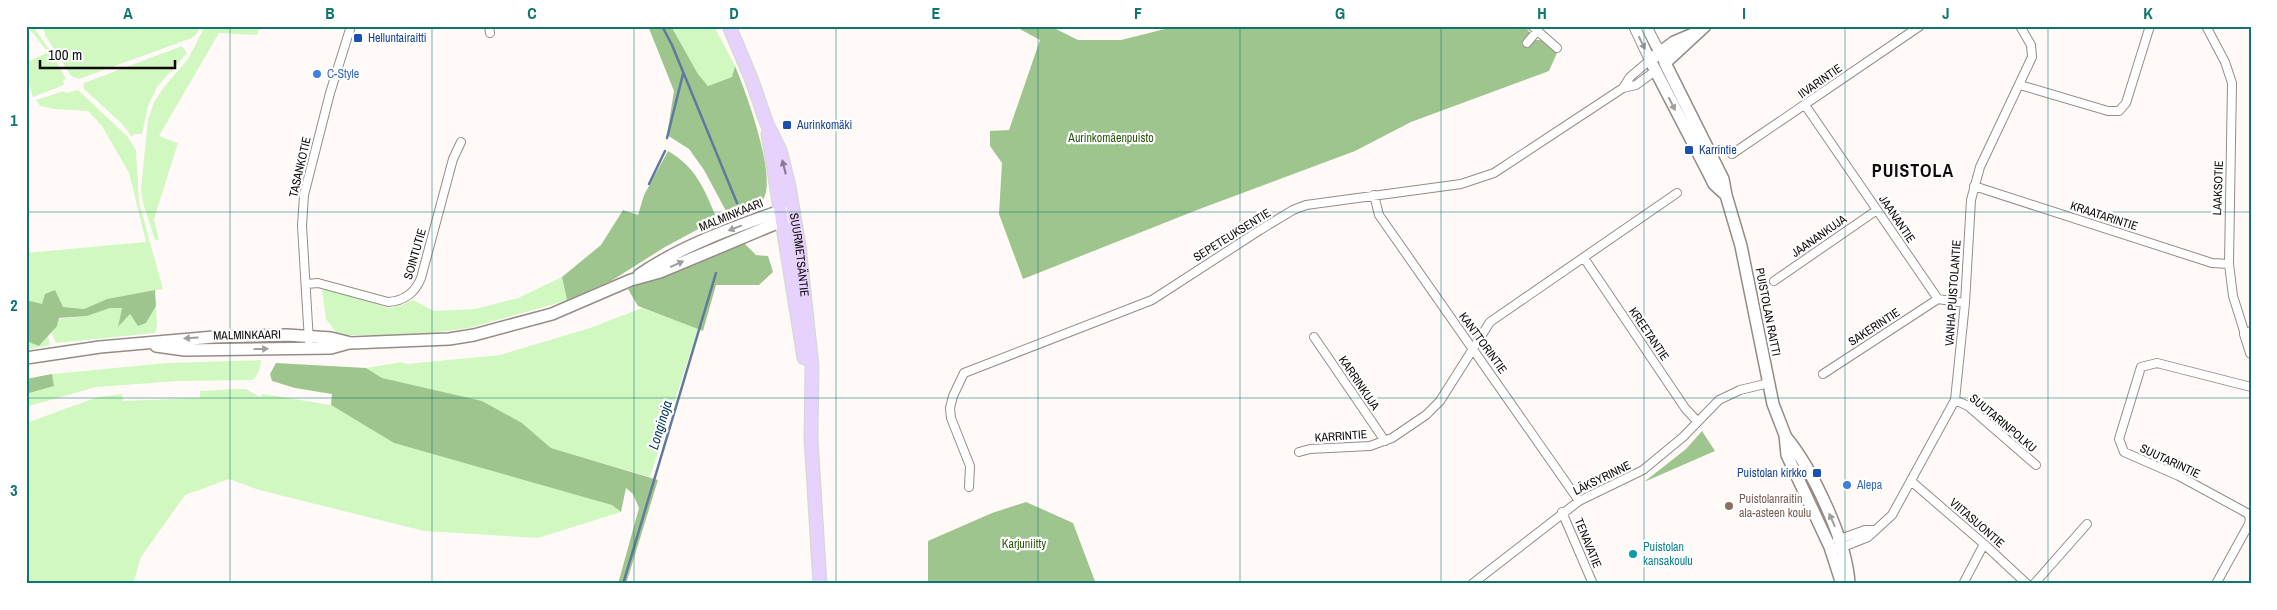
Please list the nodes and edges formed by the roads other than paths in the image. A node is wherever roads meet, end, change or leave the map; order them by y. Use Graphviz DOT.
graph roads {
  1 [pos="352,26"];
  2 [pos="729,26"];
  3 [pos="1634,26"];
  4 [pos="1646,26"];
  5 [pos="1920,26"];
  6 [pos="2020,26"];
  7 [pos="2150,26"];
  8 [pos="2206,26"];
  9 [pos="1534,29"];
  10 [pos="1701,29"];
  11 [pos="1527,43"];
  12 [pos="1557,48"];
  13 [pos="1660,52"];
  14 [pos="1665,63"];
  15 [pos="1653,65"];
  16 [pos="2020,85"];
  17 [pos="1623,88"];
  18 [pos="1805,105"];
  19 [pos="767,124"];
  20 [pos="461,142"];
  21 [pos="1732,154"];
  22 [pos="1974,186"];
  23 [pos="1677,193"];
  24 [pos="1374,195"];
  25 [pos="1726,195"];
  26 [pos="1878,210"];
  27 [pos="794,212"];
  28 [pos="781,216"];
  29 [pos="1584,258"];
  30 [pos="2228,264"];
  31 [pos="1774,281"];
  32 [pos="307,284"];
  33 [pos="1938,299"];
  34 [pos="1965,303"];
  35 [pos="2248,333"];
  36 [pos="309,336"];
  37 [pos="1314,337"];
  38 [pos="352,342"];
  39 [pos="142,344"];
  40 [pos="310,348"];
  41 [pos="1473,349"];
  42 [pos="2251,353"];
  43 [pos="26,358"];
  44 [pos="1823,374"];
  45 [pos="1769,383"];
  46 [pos="2251,387"];
  47 [pos="811,390"];
  48 [pos="1955,400"];
  49 [pos="1697,421"];
  50 [pos="1785,435"];
  51 [pos="1385,441"];
  52 [pos="1299,452"];
  53 [pos="2036,464"];
  54 [pos="1911,481"];
  55 [pos="968,487"];
  56 [pos="1579,501"];
  57 [pos="1562,512"];
  58 [pos="2250,518"];
  59 [pos="2087,524"];
  60 [pos="1841,542"];
  61 [pos="1984,544"];
  62 [pos="1830,546"];
  63 [pos="820,584"];
  64 [pos="1472,584"];
  65 [pos="1593,584"];
  66 [pos="1842,584"];
  67 [pos="1849,584"];
  68 [pos="1962,584"];
  69 [pos="2026,584"];
  70 [pos="2034,584"];
  71 [pos="2216,584"];
  1 -- 32 [label="street, TASANKOTIE"];
  2 -- 19 [label="main road, SUURMETSÄNTIE"];
  3 -- 15 [label="street, one-way"];
  4 -- 13 [label="street, PUISTOLAN RAITTI"];
  5 -- 18 [label="street, IIVARINTIE"];
  6 -- 16 [label="street, VANHA PUISTOLANTIE"];
  7 -- 16 [label="street"];
  8 -- 30 [label="street, LAAKSOTIE"];
  9 -- 11 [label="street"];
  9 -- 12 [label="street"];
  10 -- 13 [label="main road"];
  10 -- 14 [label="main road"];
  13 -- 14 [label="street, PUISTOLAN RAITTI"];
  13 -- 15 [label="main road"];
  14 -- 15 [label="street"];
  14 -- 25 [label="main road, PUISTOLAN RAITTI"];
  15 -- 17 [label="street, SEPETEUKSENTIE"];
  15 -- 17 [label="street, SEPETEUKSENTIE"];
  15 -- 25 [label="main road, PUISTOLAN RAITTI, one-way"];
  16 -- 22 [label="street, VANHA PUISTOLANTIE"];
  17 -- 24 [label="street, SEPETEUKSENTIE"];
  18 -- 21 [label="street, IIVARINTIE"];
  18 -- 26 [label="street, JAANANTIE"];
  27 -- 19 [label="main road, SUURMETSÄNTIE, one-way"];
  19 -- 28 [label="main road, SUURMETSÄNTIE"];
  20 -- 32 [label="street, SOINTUTIE"];
  22 -- 30 [label="street, KRAATARINTIE"];
  22 -- 34 [label="street, VANHA PUISTOLANTIE"];
  23 -- 29 [label="street, KARRINTIE"];
  24 -- 41 [label="street, KANTTORINTIE"];
  24 -- 55 [label="street, SEPETEUKSENTIE"];
  25 -- 45 [label="main road, PUISTOLAN RAITTI"];
  26 -- 31 [label="street, JAANANKUJA"];
  26 -- 33 [label="street, JAANANTIE"];
  27 -- 28 [label="main road, MALMINKAARI"];
  27 -- 47 [label="main road, SUURMETSÄNTIE"];
  28 -- 38 [label="main road, MALMINKAARI"];
  28 -- 47 [label="main road, SUURMETSÄNTIE"];
  29 -- 41 [label="street, KARRINTIE"];
  29 -- 49 [label="street, KREETANTIE"];
  30 -- 35 [label="street, LAAKSOTIE"];
  32 -- 36 [label="street, TASANKOTIE"];
  33 -- 34 [label="street"];
  33 -- 44 [label="street, SAKERINTIE"];
  34 -- 48 [label="street, VANHA PUISTOLANTIE"];
  35 -- 42 [label="street, LAAKSOTIE"];
  36 -- 38 [label="main road, MALMINKAARI"];
  36 -- 39 [label="main road, MALMINKAARI, one-way"];
  36 -- 40 [label="street, TASANKOTIE"];
  37 -- 51 [label="street, KARRINKUJA"];
  38 -- 40 [label="main road, MALMINKAARI"];
  39 -- 40 [label="main road, MALMINKAARI, one-way"];
  39 -- 43 [label="main road, MALMINKAARI"];
  41 -- 51 [label="street, KARRINTIE"];
  41 -- 56 [label="street, KANTTORINTIE"];
  45 -- 49 [label="street, LÄKSYRINNE"];
  45 -- 50 [label="main road, PUISTOLAN RAITTI"];
  46 -- 58 [label="street, SUUTARINTIE"];
  47 -- 63 [label="main road, SUURMETSÄNTIE"];
  48 -- 53 [label="street, SUUTARINPOLKU"];
  48 -- 54 [label="street, VANHA PUISTOLANTIE"];
  49 -- 56 [label="street, LÄKSYRINNE"];
  60 -- 50 [label="main road, PUISTOLAN RAITTI, one-way"];
  50 -- 62 [label="main road, PUISTOLAN RAITTI"];
  51 -- 52 [label="street, KARRINTIE"];
  54 -- 60 [label="street, VANHA PUISTOLANTIE"];
  54 -- 61 [label="street, VIITASUONTIE"];
  56 -- 57 [label="street, LÄKSYRINNE"];
  57 -- 64 [label="street, LÄKSYRINNE"];
  57 -- 65 [label="street, TENAVATIE"];
  58 -- 71 [label="street"];
  59 -- 70 [label="street"];
  60 -- 62 [label="street, VANHA PUISTOLANTIE"];
  60 -- 67 [label="main road, PUISTOLAN RAITTI"];
  61 -- 68 [label="street"];
  61 -- 69 [label="street, VIITASUONTIE"];
  62 -- 66 [label="main road, PUISTOLAN RAITTI"];
}
